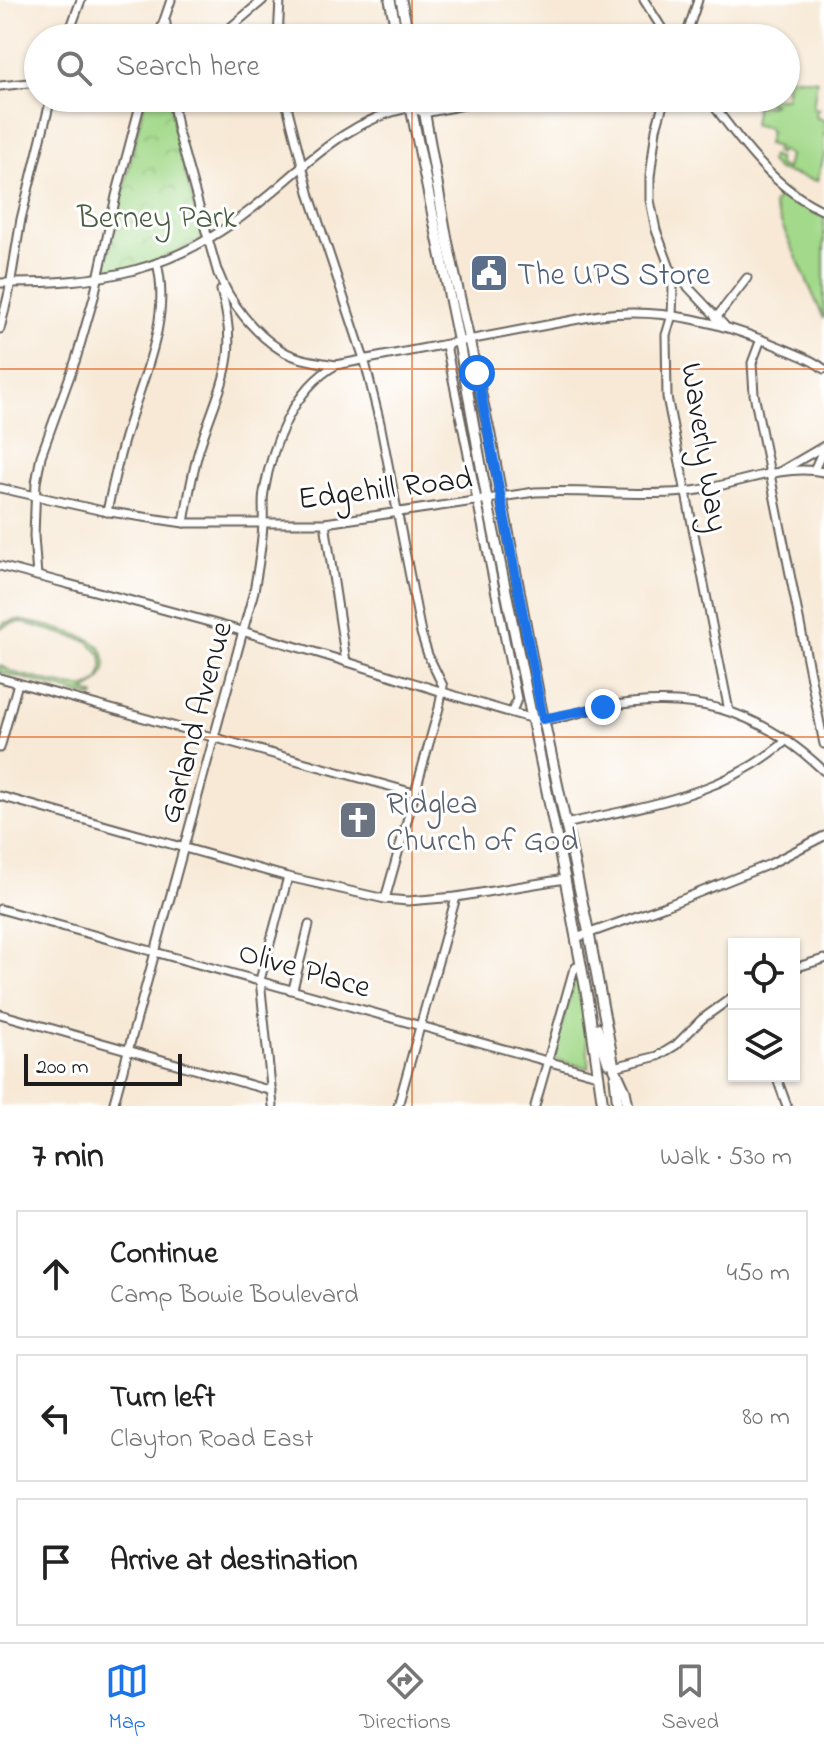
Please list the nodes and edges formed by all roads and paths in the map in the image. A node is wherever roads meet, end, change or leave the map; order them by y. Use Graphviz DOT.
graph roads {
  1 [pos="81,0"];
  2 [pos="171,0"];
  3 [pos="263,0"];
  4 [pos="280,0"];
  5 [pos="390,0"];
  6 [pos="401,0"];
  7 [pos="644,0"];
  8 [pos="698,0"];
  9 [pos="165,16"];
  10 [pos="72,24"];
  11 [pos="162,24"];
  12 [pos="166,24"];
  13 [pos="235,24"];
  14 [pos="279,24"];
  15 [pos="395,24"];
  16 [pos="406,24"];
  17 [pos="660,24"];
  18 [pos="691,24"];
  19 [pos="24,83"];
  20 [pos="0,86"];
  21 [pos="48,112"];
  22 [pos="139,112"];
  23 [pos="174,112"];
  24 [pos="288,112"];
  25 [pos="386,112"];
  26 [pos="412,112"];
  27 [pos="429,112"];
  28 [pos="662,112"];
  29 [pos="719,112"];
  30 [pos="424,113"];
  31 [pos="301,167"];
  32 [pos="824,211"];
  33 [pos="432,212"];
  34 [pos="207,240"];
  35 [pos="447,240"];
  36 [pos="157,263"];
  37 [pos="670,268"];
  38 [pos="218,272"];
  39 [pos="747,278"];
  40 [pos="98,279"];
  41 [pos="0,283"];
  42 [pos="10,283"];
  43 [pos="672,315"];
  44 [pos="716,318"];
  45 [pos="724,325"];
  46 [pos="0,329"];
  47 [pos="761,339"];
  48 [pos="470,340"];
  49 [pos="459,343"];
  50 [pos="446,345"];
  51 [pos="365,362"];
  52 [pos="336,365"];
  53 [pos="824,369"];
  54 [pos="824,447"];
  55 [pos="814,470"];
  56 [pos="781,471"];
  57 [pos="824,472"];
  58 [pos="770,474"];
  59 [pos="0,488"];
  60 [pos="686,492"];
  61 [pos="34,496"];
  62 [pos="502,496"];
  63 [pos="487,499"];
  64 [pos="477,503"];
  65 [pos="107,512"];
  66 [pos="398,514"];
  67 [pos="263,522"];
  68 [pos="184,523"];
  69 [pos="325,523"];
  70 [pos="0,566"];
  71 [pos="37,576"];
  72 [pos="524,610"];
  73 [pos="512,613"];
  74 [pos="242,632"];
  75 [pos="346,662"];
  76 [pos="0,678"];
  77 [pos="18,683"];
  78 [pos="442,691"];
  79 [pos="729,711"];
  80 [pos="512,712"];
  81 [pos="532,719"];
  82 [pos="543,719"];
  83 [pos="215,736"];
  84 [pos="787,740"];
  85 [pos="824,744"];
  86 [pos="0,748"];
  87 [pos="824,771"];
  88 [pos="414,793"];
  89 [pos="0,796"];
  90 [pos="560,825"];
  91 [pos="824,836"];
  92 [pos="185,848"];
  93 [pos="288,877"];
  94 [pos="577,877"];
  95 [pos="565,879"];
  96 [pos="456,897"];
  97 [pos="385,899"];
  98 [pos="0,909"];
  99 [pos="309,925"];
  100 [pos="576,938"];
  101 [pos="590,939"];
  102 [pos="156,951"];
  103 [pos="824,959"];
  104 [pos="800,966"];
  105 [pos="581,968"];
  106 [pos="260,980"];
  107 [pos="293,989"];
  108 [pos="728,1000"];
  109 [pos="588,1002"];
  110 [pos="0,1014"];
  111 [pos="605,1015"];
  112 [pos="420,1026"];
  113 [pos="128,1051"];
  114 [pos="547,1061"];
  115 [pos="614,1067"];
  116 [pos="597,1075"];
  117 [pos="778,1082"];
  118 [pos="272,1091"];
  119 [pos="113,1106"];
  120 [pos="273,1106"];
  121 [pos="398,1106"];
  122 [pos="535,1106"];
  123 [pos="601,1106"];
  124 [pos="618,1106"];
  125 [pos="628,1106"];
  126 [pos="787,1106"];
  1 -- 10 [label="street"];
  2 -- 9 [label="street"];
  3 -- 13 [label="street"];
  4 -- 14 [label="street"];
  5 -- 15 [label="main road"];
  6 -- 16 [label="main road"];
  7 -- 17 [label="street"];
  8 -- 18 [label="street"];
  9 -- 11 [label="street"];
  9 -- 12 [label="street"];
  19 -- 20 [label="street"];
  21 -- 42 [label="street"];
  22 -- 40 [label="street"];
  23 -- 34 [label="street"];
  24 -- 31 [label="street"];
  25 -- 31 [label="street"];
  26 -- 33 [label="main road"];
  27 -- 30 [label="street"];
  28 -- 37 [label="street, Waverly Way"];
  29 -- 32 [label="street"];
  30 -- 35 [label="main road"];
  31 -- 34 [label="street"];
  31 -- 51 [label="street"];
  33 -- 35 [label="main road"];
  33 -- 49 [label="main road"];
  34 -- 36 [label="street"];
  34 -- 38 [label="street"];
  35 -- 48 [label="main road"];
  36 -- 40 [label="street"];
  36 -- 65 [label="street"];
  37 -- 43 [label="street, Waverly Way"];
  37 -- 44 [label="street"];
  38 -- 52 [label="street"];
  38 -- 68 [label="street"];
  39 -- 44 [label="street"];
  40 -- 42 [label="street"];
  40 -- 61 [label="street"];
  41 -- 42 [label="street"];
  42 -- 46 [label="street"];
  43 -- 45 [label="street"];
  43 -- 48 [label="street"];
  43 -- 60 [label="street, Waverly Way"];
  44 -- 45 [label="street"];
  45 -- 47 [label="street"];
  47 -- 53 [label="street"];
  47 -- 58 [label="street"];
  48 -- 49 [label="street"];
  48 -- 62 [label="main road"];
  49 -- 50 [label="street"];
  49 -- 63 [label="main road"];
  50 -- 51 [label="street"];
  50 -- 64 [label="street"];
  51 -- 52 [label="street"];
  51 -- 66 [label="street"];
  52 -- 67 [label="street, Garland Avenue"];
  54 -- 55 [label="street"];
  54 -- 56 [label="street"];
  55 -- 56 [label="street, Edgehill Road"];
  55 -- 57 [label="street, Edgehill Road"];
  56 -- 58 [label="street, Edgehill Road"];
  58 -- 60 [label="street, Edgehill Road"];
  58 -- 85 [label="street"];
  59 -- 61 [label="street, Edgehill Road"];
  60 -- 62 [label="street, Edgehill Road"];
  60 -- 79 [label="street, Waverly Way"];
  61 -- 65 [label="street, Edgehill Road"];
  61 -- 71 [label="street"];
  62 -- 63 [label="street, Edgehill Road"];
  62 -- 72 [label="main road"];
  63 -- 64 [label="street, Edgehill Road"];
  63 -- 73 [label="main road"];
  64 -- 66 [label="street, Edgehill Road"];
  64 -- 80 [label="street"];
  65 -- 68 [label="street, Edgehill Road"];
  66 -- 69 [label="street, Edgehill Road"];
  66 -- 78 [label="street"];
  67 -- 68 [label="street, Edgehill Road"];
  67 -- 69 [label="street, Edgehill Road"];
  67 -- 74 [label="street, Garland Avenue"];
  69 -- 75 [label="street"];
  70 -- 71 [label="street"];
  71 -- 74 [label="street"];
  72 -- 73 [label="main road"];
  72 -- 82 [label="main road"];
  73 -- 81 [label="main road"];
  74 -- 75 [label="street"];
  74 -- 83 [label="street, Garland Avenue"];
  75 -- 78 [label="street"];
  76 -- 77 [label="street"];
  77 -- 83 [label="street"];
  77 -- 86 [label="street"];
  78 -- 80 [label="street"];
  78 -- 88 [label="street"];
  79 -- 82 [label="street"];
  79 -- 84 [label="street"];
  80 -- 81 [label="street"];
  81 -- 82 [label="street"];
  81 -- 90 [label="main road"];
  82 -- 90 [label="main road"];
  83 -- 88 [label="street"];
  83 -- 92 [label="street, Garland Avenue"];
  84 -- 87 [label="street"];
  84 -- 90 [label="street"];
  88 -- 97 [label="street"];
  89 -- 92 [label="street"];
  90 -- 94 [label="main road"];
  90 -- 95 [label="main road"];
  91 -- 101 [label="street"];
  92 -- 93 [label="street"];
  92 -- 102 [label="street, Garland Avenue"];
  93 -- 97 [label="street"];
  93 -- 106 [label="street"];
  94 -- 95 [label="main road"];
  94 -- 101 [label="main road"];
  95 -- 96 [label="street"];
  95 -- 100 [label="main road"];
  96 -- 97 [label="street"];
  96 -- 112 [label="street"];
  98 -- 102 [label="street, Olive Place"];
  99 -- 107 [label="street"];
  100 -- 101 [label="street"];
  100 -- 105 [label="main road"];
  101 -- 105 [label="main road"];
  101 -- 111 [label="main road"];
  102 -- 106 [label="street, Olive Place"];
  102 -- 113 [label="street, Garland Avenue"];
  103 -- 104 [label="street"];
  105 -- 109 [label="main road"];
  105 -- 111 [label="main road"];
  105 -- 114 [label="street"];
  106 -- 107 [label="street, Olive Place"];
  106 -- 118 [label="street"];
  107 -- 112 [label="street, Olive Place"];
  108 -- 115 [label="street"];
  109 -- 115 [label="main road"];
  109 -- 116 [label="main road"];
  110 -- 113 [label="street"];
  111 -- 115 [label="main road"];
  112 -- 114 [label="street, Olive Place"];
  112 -- 121 [label="street"];
  113 -- 118 [label="street"];
  113 -- 119 [label="street, Garland Avenue"];
  114 -- 116 [label="street, Olive Place"];
  114 -- 122 [label="street"];
  115 -- 124 [label="main road"];
  115 -- 125 [label="main road"];
  116 -- 123 [label="main road"];
  117 -- 126 [label="street"];
  118 -- 120 [label="street"];
}
